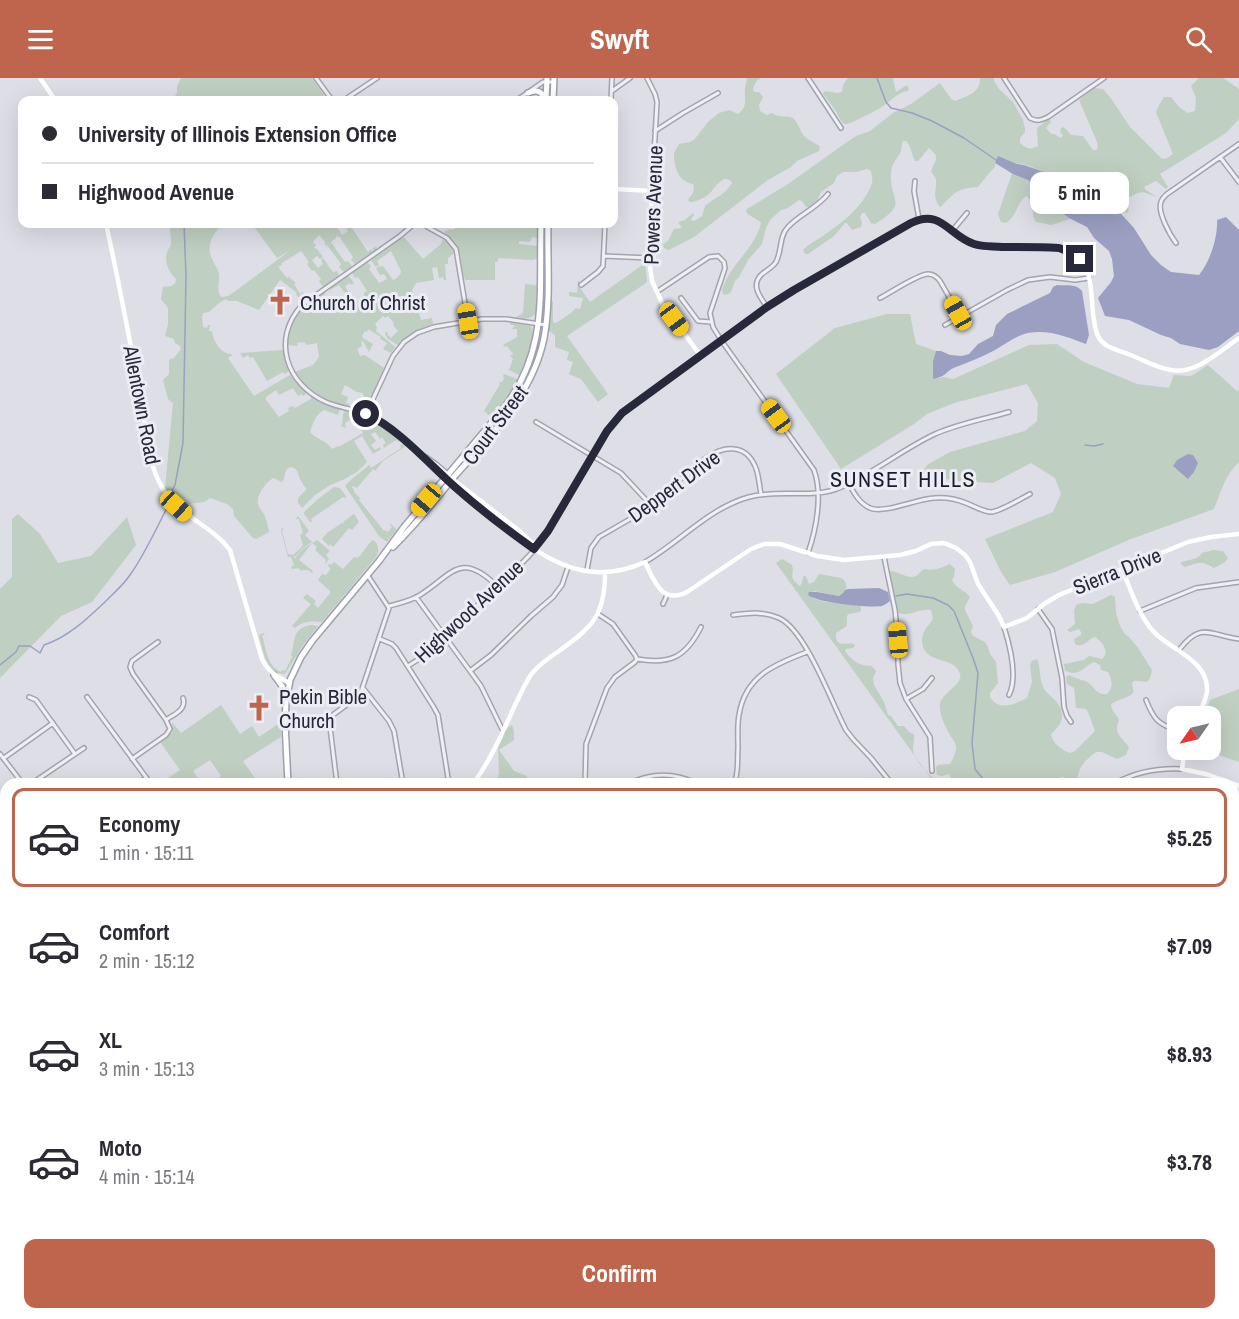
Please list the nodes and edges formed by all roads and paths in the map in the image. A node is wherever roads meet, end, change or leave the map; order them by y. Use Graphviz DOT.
graph roads {
  1 [pos="40,78"];
  2 [pos="316,78"];
  3 [pos="377,78"];
  4 [pos="612,78"];
  5 [pos="630,78"];
  6 [pos="647,78"];
  7 [pos="808,78"];
  8 [pos="1004,78"];
  9 [pos="1104,78"];
  10 [pos="551,82"];
  11 [pos="612,91"];
  12 [pos="528,93"];
  13 [pos="718,93"];
  14 [pos="52,96"];
  15 [pos="329,96"];
  16 [pos="350,96"];
  17 [pos="523,96"];
  18 [pos="543,96"];
  19 [pos="611,96"];
  20 [pos="842,128"];
  21 [pos="655,131"];
  22 [pos="1239,144"];
  23 [pos="1220,157"];
  24 [pos="915,181"];
  25 [pos="1239,182"];
  26 [pos="618,189"];
  27 [pos="652,191"];
  28 [pos="828,194"];
  29 [pos="967,213"];
  30 [pos="919,219"];
  31 [pos="107,228"];
  32 [pos="409,228"];
  33 [pos="429,228"];
  34 [pos="541,228"];
  35 [pos="548,228"];
  36 [pos="605,228"];
  37 [pos="952,231"];
  38 [pos="1176,243"];
  39 [pos="604,256"];
  40 [pos="649,258"];
  41 [pos="1089,278"];
  42 [pos="581,285"];
  43 [pos="656,292"];
  44 [pos="681,298"];
  45 [pos="880,298"];
  46 [pos="767,307"];
  47 [pos="960,316"];
  48 [pos="468,321"];
  49 [pos="711,322"];
  50 [pos="542,325"];
  51 [pos="945,325"];
  52 [pos="1239,338"];
  53 [pos="721,340"];
  54 [pos="700,355"];
  55 [pos="1009,411"];
  56 [pos="366,414"];
  57 [pos="536,422"];
  58 [pos="593,455"];
  59 [pos="449,478"];
  60 [pos="849,484"];
  61 [pos="818,493"];
  62 [pos="761,494"];
  63 [pos="1030,494"];
  64 [pos="650,504"];
  65 [pos="1239,534"];
  66 [pos="535,548"];
  67 [pos="808,554"];
  68 [pos="884,557"];
  69 [pos="645,562"];
  70 [pos="568,567"];
  71 [pos="1122,569"];
  72 [pos="587,572"];
  73 [pos="605,573"];
  74 [pos="368,575"];
  75 [pos="1239,582"];
  76 [pos="497,586"];
  77 [pos="667,595"];
  78 [pos="416,597"];
  79 [pos="663,604"];
  80 [pos="389,606"];
  81 [pos="1038,609"];
  82 [pos="1140,611"];
  83 [pos="598,614"];
  84 [pos="733,615"];
  85 [pos="701,627"];
  86 [pos="1004,627"];
  87 [pos="445,637"];
  88 [pos="380,639"];
  89 [pos="1239,639"];
  90 [pos="158,642"];
  91 [pos="1178,651"];
  92 [pos="808,652"];
  93 [pos="637,659"];
  94 [pos="408,666"];
  95 [pos="470,671"];
  96 [pos="274,675"];
  97 [pos="932,678"];
  98 [pos="289,683"];
  99 [pos="363,688"];
  100 [pos="1009,695"];
  101 [pos="29,697"];
  102 [pos="87,697"];
  103 [pos="183,698"];
  104 [pos="286,698"];
  105 [pos="906,699"];
  106 [pos="1146,700"];
  107 [pos="1202,706"];
  108 [pos="329,718"];
  109 [pos="166,720"];
  110 [pos="1071,722"];
  111 [pos="53,723"];
  112 [pos="285,724"];
  113 [pos="1167,727"];
  114 [pos="503,731"];
  115 [pos="84,748"];
  116 [pos="0,754"];
  117 [pos="75,754"];
  118 [pos="4,758"];
  119 [pos="132,759"];
  120 [pos="1184,760"];
  121 [pos="1182,770"];
  122 [pos="932,771"];
  123 [pos="19,778"];
  124 [pos="40,778"];
  125 [pos="146,778"];
  126 [pos="286,778"];
  127 [pos="336,778"];
  128 [pos="402,778"];
  129 [pos="448,778"];
  130 [pos="477,778"];
  131 [pos="585,778"];
  132 [pos="643,778"];
  133 [pos="685,778"];
  134 [pos="736,778"];
  135 [pos="887,778"];
  136 [pos="1127,778"];
  137 [pos="1217,778"];
  1 -- 14 [label="street"];
  2 -- 15 [label="street"];
  3 -- 16 [label="street"];
  4 -- 11 [label="street"];
  5 -- 11 [label="street"];
  6 -- 21 [label="street, Powers Avenue"];
  7 -- 20 [label="street"];
  8 -- 9 [label="street"];
  10 -- 12 [label="street"];
  11 -- 19 [label="street"];
  12 -- 17 [label="street"];
  12 -- 18 [label="main road"];
  13 -- 21 [label="street"];
  21 -- 27 [label="street, Powers Avenue"];
  22 -- 23 [label="street"];
  23 -- 25 [label="street"];
  23 -- 38 [label="street"];
  24 -- 30 [label="street"];
  26 -- 27 [label="street"];
  27 -- 40 [label="street, Powers Avenue"];
  28 -- 46 [label="street"];
  29 -- 37 [label="street"];
  30 -- 37 [label="street"];
  30 -- 46 [label="street, Highwood Avenue"];
  31 -- 96 [label="street, Allentown Road"];
  32 -- 56 [label="street"];
  33 -- 48 [label="street"];
  34 -- 50 [label="main road, Court Street"];
  35 -- 50 [label="main road, Court Street"];
  36 -- 39 [label="street"];
  37 -- 41 [label="street"];
  39 -- 40 [label="street"];
  39 -- 42 [label="street"];
  40 -- 43 [label="street, Powers Avenue"];
  41 -- 47 [label="street"];
  41 -- 52 [label="street"];
  43 -- 49 [label="street"];
  43 -- 54 [label="street, Powers Avenue"];
  44 -- 49 [label="street"];
  45 -- 47 [label="street"];
  46 -- 53 [label="street, Highwood Avenue"];
  47 -- 51 [label="street"];
  48 -- 50 [label="street"];
  48 -- 56 [label="street"];
  49 -- 53 [label="street"];
  50 -- 59 [label="main road, Court Street"];
  53 -- 54 [label="street, Highwood Avenue"];
  53 -- 61 [label="street"];
  54 -- 58 [label="street, Highwood Avenue"];
  55 -- 60 [label="street"];
  56 -- 59 [label="street"];
  57 -- 58 [label="street"];
  58 -- 64 [label="street"];
  58 -- 66 [label="street, Highwood Avenue"];
  59 -- 66 [label="street"];
  59 -- 74 [label="main road, Court Street"];
  60 -- 61 [label="street"];
  60 -- 63 [label="street"];
  61 -- 62 [label="street"];
  61 -- 67 [label="street"];
  62 -- 64 [label="street, Deppert Drive"];
  62 -- 69 [label="street"];
  64 -- 72 [label="street, Deppert Drive"];
  65 -- 71 [label="street, Sierra Drive"];
  66 -- 70 [label="street"];
  66 -- 76 [label="street, Highwood Avenue"];
  67 -- 68 [label="street"];
  67 -- 77 [label="street"];
  68 -- 86 [label="street"];
  68 -- 105 [label="street"];
  69 -- 73 [label="street"];
  69 -- 77 [label="street"];
  70 -- 72 [label="street"];
  70 -- 95 [label="street"];
  71 -- 81 [label="street, Sierra Drive"];
  71 -- 82 [label="street"];
  72 -- 73 [label="street"];
  73 -- 83 [label="street"];
  74 -- 80 [label="street"];
  74 -- 98 [label="main road, Court Street"];
  75 -- 82 [label="street"];
  76 -- 78 [label="street"];
  76 -- 87 [label="street, Highwood Avenue"];
  77 -- 79 [label="street"];
  78 -- 80 [label="street"];
  78 -- 87 [label="street"];
  80 -- 88 [label="street"];
  81 -- 86 [label="street, Sierra Drive"];
  81 -- 110 [label="street"];
  82 -- 91 [label="street"];
  83 -- 93 [label="street"];
  83 -- 114 [label="street"];
  84 -- 92 [label="street"];
  85 -- 93 [label="street"];
  86 -- 100 [label="street"];
  87 -- 94 [label="street, Highwood Avenue"];
  87 -- 95 [label="street"];
  88 -- 94 [label="street"];
  88 -- 99 [label="street"];
  89 -- 91 [label="street"];
  90 -- 109 [label="street"];
  91 -- 107 [label="street"];
  92 -- 134 [label="street"];
  92 -- 135 [label="street"];
  93 -- 131 [label="street"];
  94 -- 129 [label="street"];
  95 -- 114 [label="street"];
  96 -- 98 [label="street"];
  96 -- 104 [label="main road"];
  97 -- 105 [label="street"];
  98 -- 104 [label="main road, Court Street"];
  99 -- 108 [label="street"];
  99 -- 128 [label="street"];
  101 -- 111 [label="street"];
  102 -- 119 [label="street"];
  103 -- 109 [label="street"];
  104 -- 112 [label="main road, Court Street"];
  105 -- 122 [label="street"];
  106 -- 113 [label="street"];
  108 -- 112 [label="street"];
  108 -- 127 [label="street"];
  109 -- 119 [label="street"];
  111 -- 117 [label="street"];
  111 -- 118 [label="street"];
  112 -- 126 [label="main road, Court Street"];
  114 -- 130 [label="street"];
  115 -- 117 [label="street"];
  116 -- 118 [label="street"];
  117 -- 124 [label="street"];
  118 -- 123 [label="street"];
  119 -- 125 [label="street"];
  120 -- 121 [label="street"];
  121 -- 136 [label="street"];
  121 -- 137 [label="street"];
  132 -- 133 [label="street"];
}
